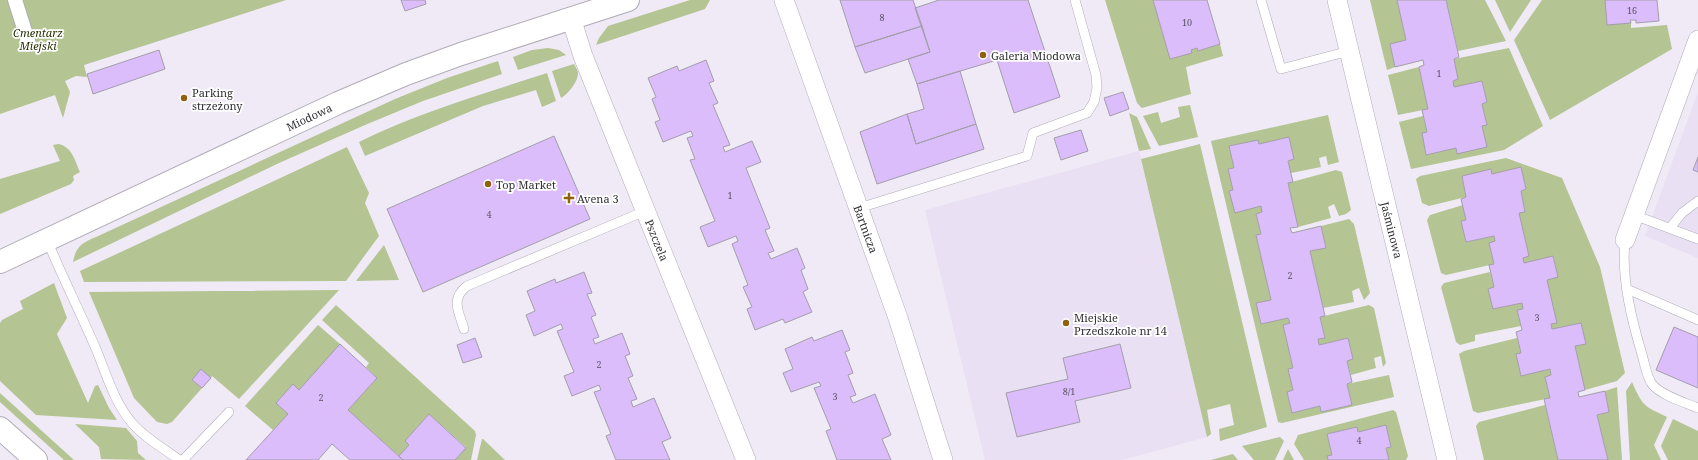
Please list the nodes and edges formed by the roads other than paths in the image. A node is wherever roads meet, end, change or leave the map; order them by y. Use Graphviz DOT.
graph roads {
  1 [pos="15,0"];
  2 [pos="628,0"];
  3 [pos="784,0"];
  4 [pos="1075,0"];
  5 [pos="1261,0"];
  6 [pos="1336,0"];
  7 [pos="571,18"];
  8 [pos="1698,40"];
  9 [pos="29,44"];
  10 [pos="1349,51"];
  11 [pos="1698,201"];
  12 [pos="859,208"];
  13 [pos="645,211"];
  14 [pos="1634,215"];
  15 [pos="1670,228"];
  16 [pos="1698,239"];
  17 [pos="46,240"];
  18 [pos="1625,240"];
  19 [pos="0,262"];
  20 [pos="1627,289"];
  21 [pos="1698,320"];
  22 [pos="464,329"];
  23 [pos="1698,408"];
  24 [pos="229,412"];
  25 [pos="0,428"];
  26 [pos="36,460"];
  27 [pos="182,460"];
  28 [pos="746,460"];
  29 [pos="943,460"];
  30 [pos="1447,460"];
  1 -- 9 [label="street"];
  2 -- 7 [label="street, Miodowa"];
  3 -- 12 [label="street, Bartnicza"];
  4 -- 12 [label="lane"];
  5 -- 10 [label="lane"];
  6 -- 10 [label="street, Jaśminowa"];
  7 -- 13 [label="street, Pszczela"];
  7 -- 17 [label="street, Miodowa"];
  8 -- 14 [label="street"];
  10 -- 30 [label="street, Jaśminowa"];
  11 -- 15 [label="lane"];
  12 -- 29 [label="street, Bartnicza"];
  13 -- 22 [label="lane"];
  13 -- 28 [label="street, Pszczela"];
  14 -- 15 [label="lane"];
  14 -- 18 [label="street"];
  15 -- 16 [label="lane"];
  17 -- 19 [label="street, Miodowa"];
  17 -- 27 [label="lane"];
  18 -- 20 [label="lane"];
  20 -- 21 [label="lane"];
  20 -- 23 [label="lane"];
  24 -- 27 [label="lane"];
  25 -- 26 [label="street"];
}
